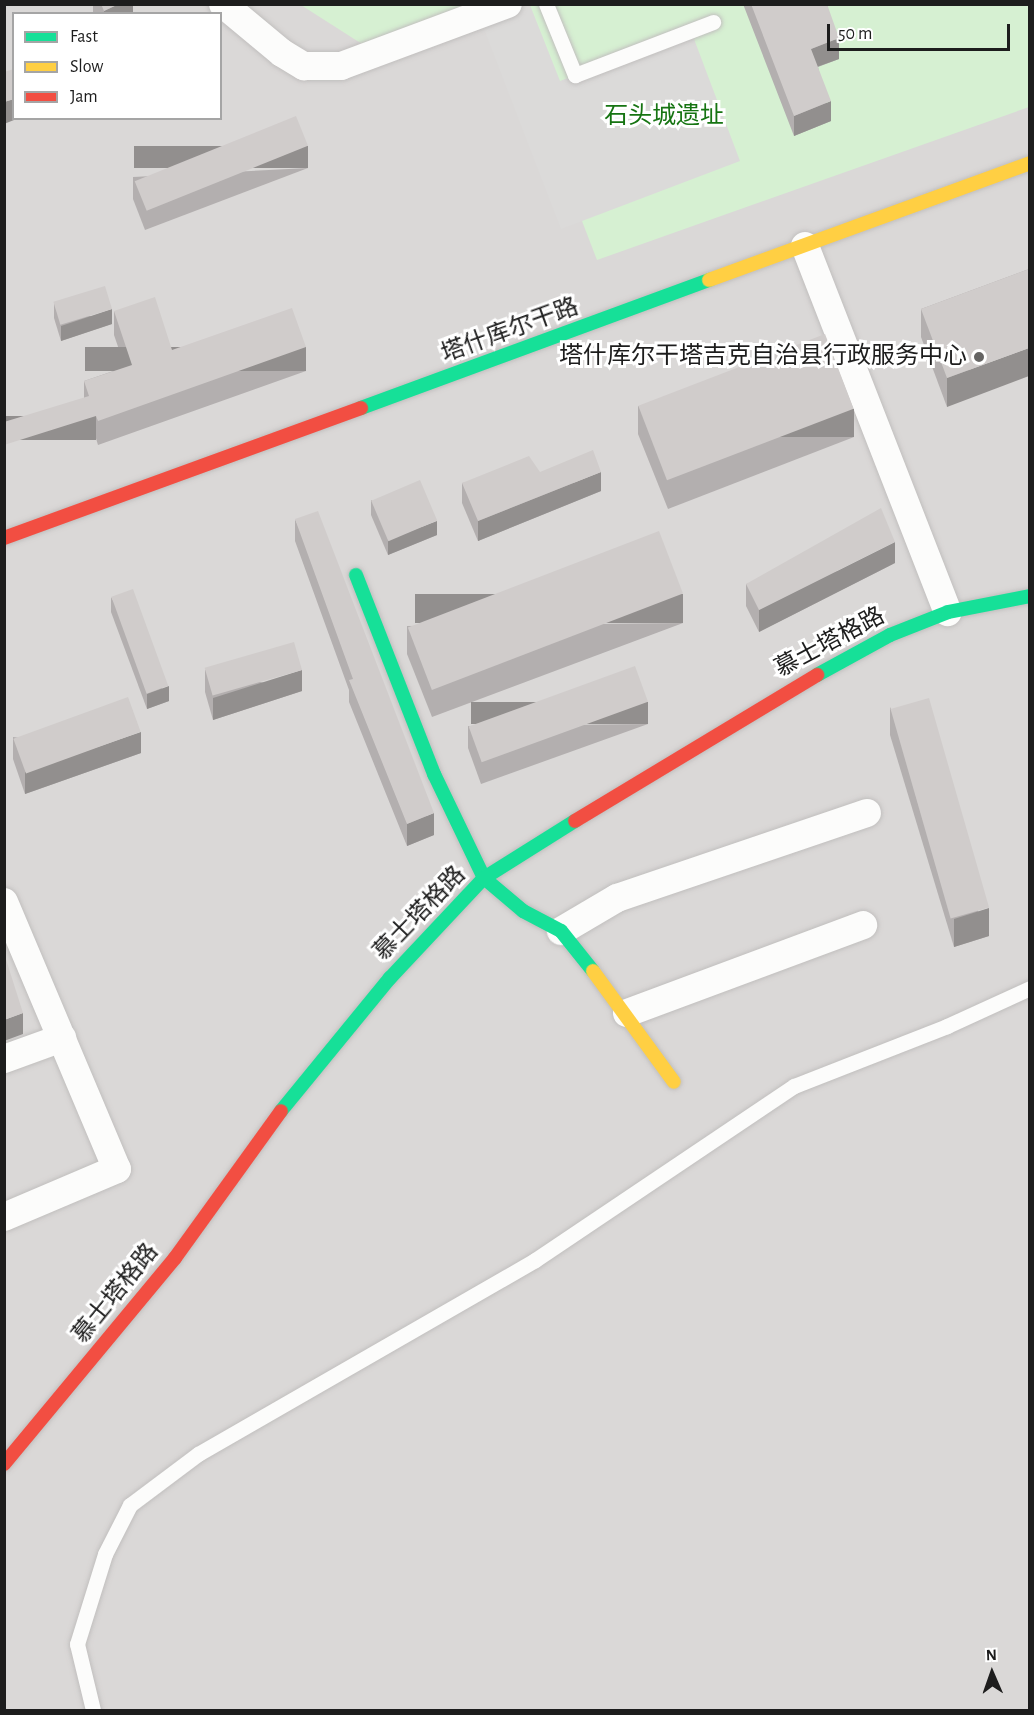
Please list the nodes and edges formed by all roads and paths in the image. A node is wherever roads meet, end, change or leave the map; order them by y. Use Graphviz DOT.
graph roads {
  1 [pos="223,4"];
  2 [pos="508,4"];
  3 [pos="546,4"];
  4 [pos="713,22"];
  5 [pos="1029,163"];
  6 [pos="805,246"];
  7 [pos="4,538"];
  8 [pos="356,575"];
  9 [pos="1029,596"];
  10 [pos="948,612"];
  11 [pos="867,813"];
  12 [pos="484,878"];
  13 [pos="4,902"];
  14 [pos="863,925"];
  15 [pos="561,931"];
  16 [pos="10,932"];
  17 [pos="1029,988"];
  18 [pos="627,1014"];
  19 [pos="62,1038"];
  20 [pos="4,1059"];
  21 [pos="674,1082"];
  22 [pos="4,1217"];
  23 [pos="4,1464"];
  24 [pos="93,1710"];
  1 -- 2 [label="street"];
  3 -- 4 [label="lane"];
  5 -- 6 [label="street, 塔什库尔干路"];
  6 -- 7 [label="street, 塔什库尔干路"];
  6 -- 10 [label="street"];
  8 -- 12 [label="street"];
  9 -- 10 [label="street, 慕士塔格路"];
  10 -- 12 [label="street, 慕士塔格路"];
  11 -- 15 [label="street"];
  12 -- 15 [label="street"];
  12 -- 23 [label="street, 慕士塔格路"];
  13 -- 16 [label="street"];
  14 -- 18 [label="street"];
  15 -- 18 [label="street"];
  16 -- 19 [label="street"];
  17 -- 24 [label="lane"];
  18 -- 21 [label="street"];
  19 -- 20 [label="street"];
  19 -- 22 [label="street"];
}
